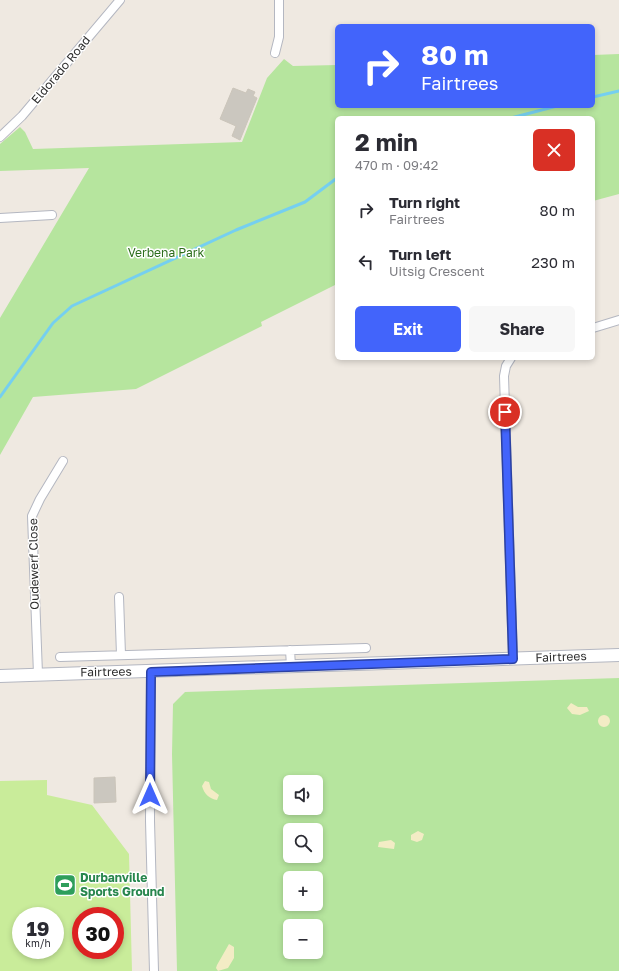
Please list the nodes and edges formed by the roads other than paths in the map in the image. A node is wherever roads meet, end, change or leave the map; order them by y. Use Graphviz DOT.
graph roads {
  1 [pos="120,0"];
  2 [pos="279,0"];
  3 [pos="274,54"];
  4 [pos="0,137"];
  5 [pos="52,215"];
  6 [pos="0,218"];
  7 [pos="619,320"];
  8 [pos="595,327"];
  9 [pos="510,360"];
  10 [pos="63,461"];
  11 [pos="119,597"];
  12 [pos="366,648"];
  13 [pos="290,650"];
  14 [pos="121,655"];
  15 [pos="619,655"];
  16 [pos="60,657"];
  17 [pos="513,659"];
  18 [pos="291,666"];
  19 [pos="151,672"];
  20 [pos="38,674"];
  21 [pos="0,676"];
  22 [pos="154,971"];
  1 -- 4 [label="street, Eldorado Road"];
  2 -- 3 [label="street"];
  5 -- 6 [label="street"];
  7 -- 8 [label="street"];
  9 -- 17 [label="street"];
  10 -- 20 [label="street, Oudewerf Close"];
  11 -- 14 [label="street"];
  12 -- 13 [label="street"];
  13 -- 14 [label="street"];
  13 -- 18 [label="street"];
  14 -- 16 [label="street"];
  15 -- 17 [label="main road, Fairtrees"];
  17 -- 18 [label="main road, Fairtrees"];
  18 -- 19 [label="main road, Fairtrees"];
  19 -- 20 [label="main road, Fairtrees"];
  19 -- 22 [label="street"];
  20 -- 21 [label="main road, Fairtrees"];
}
